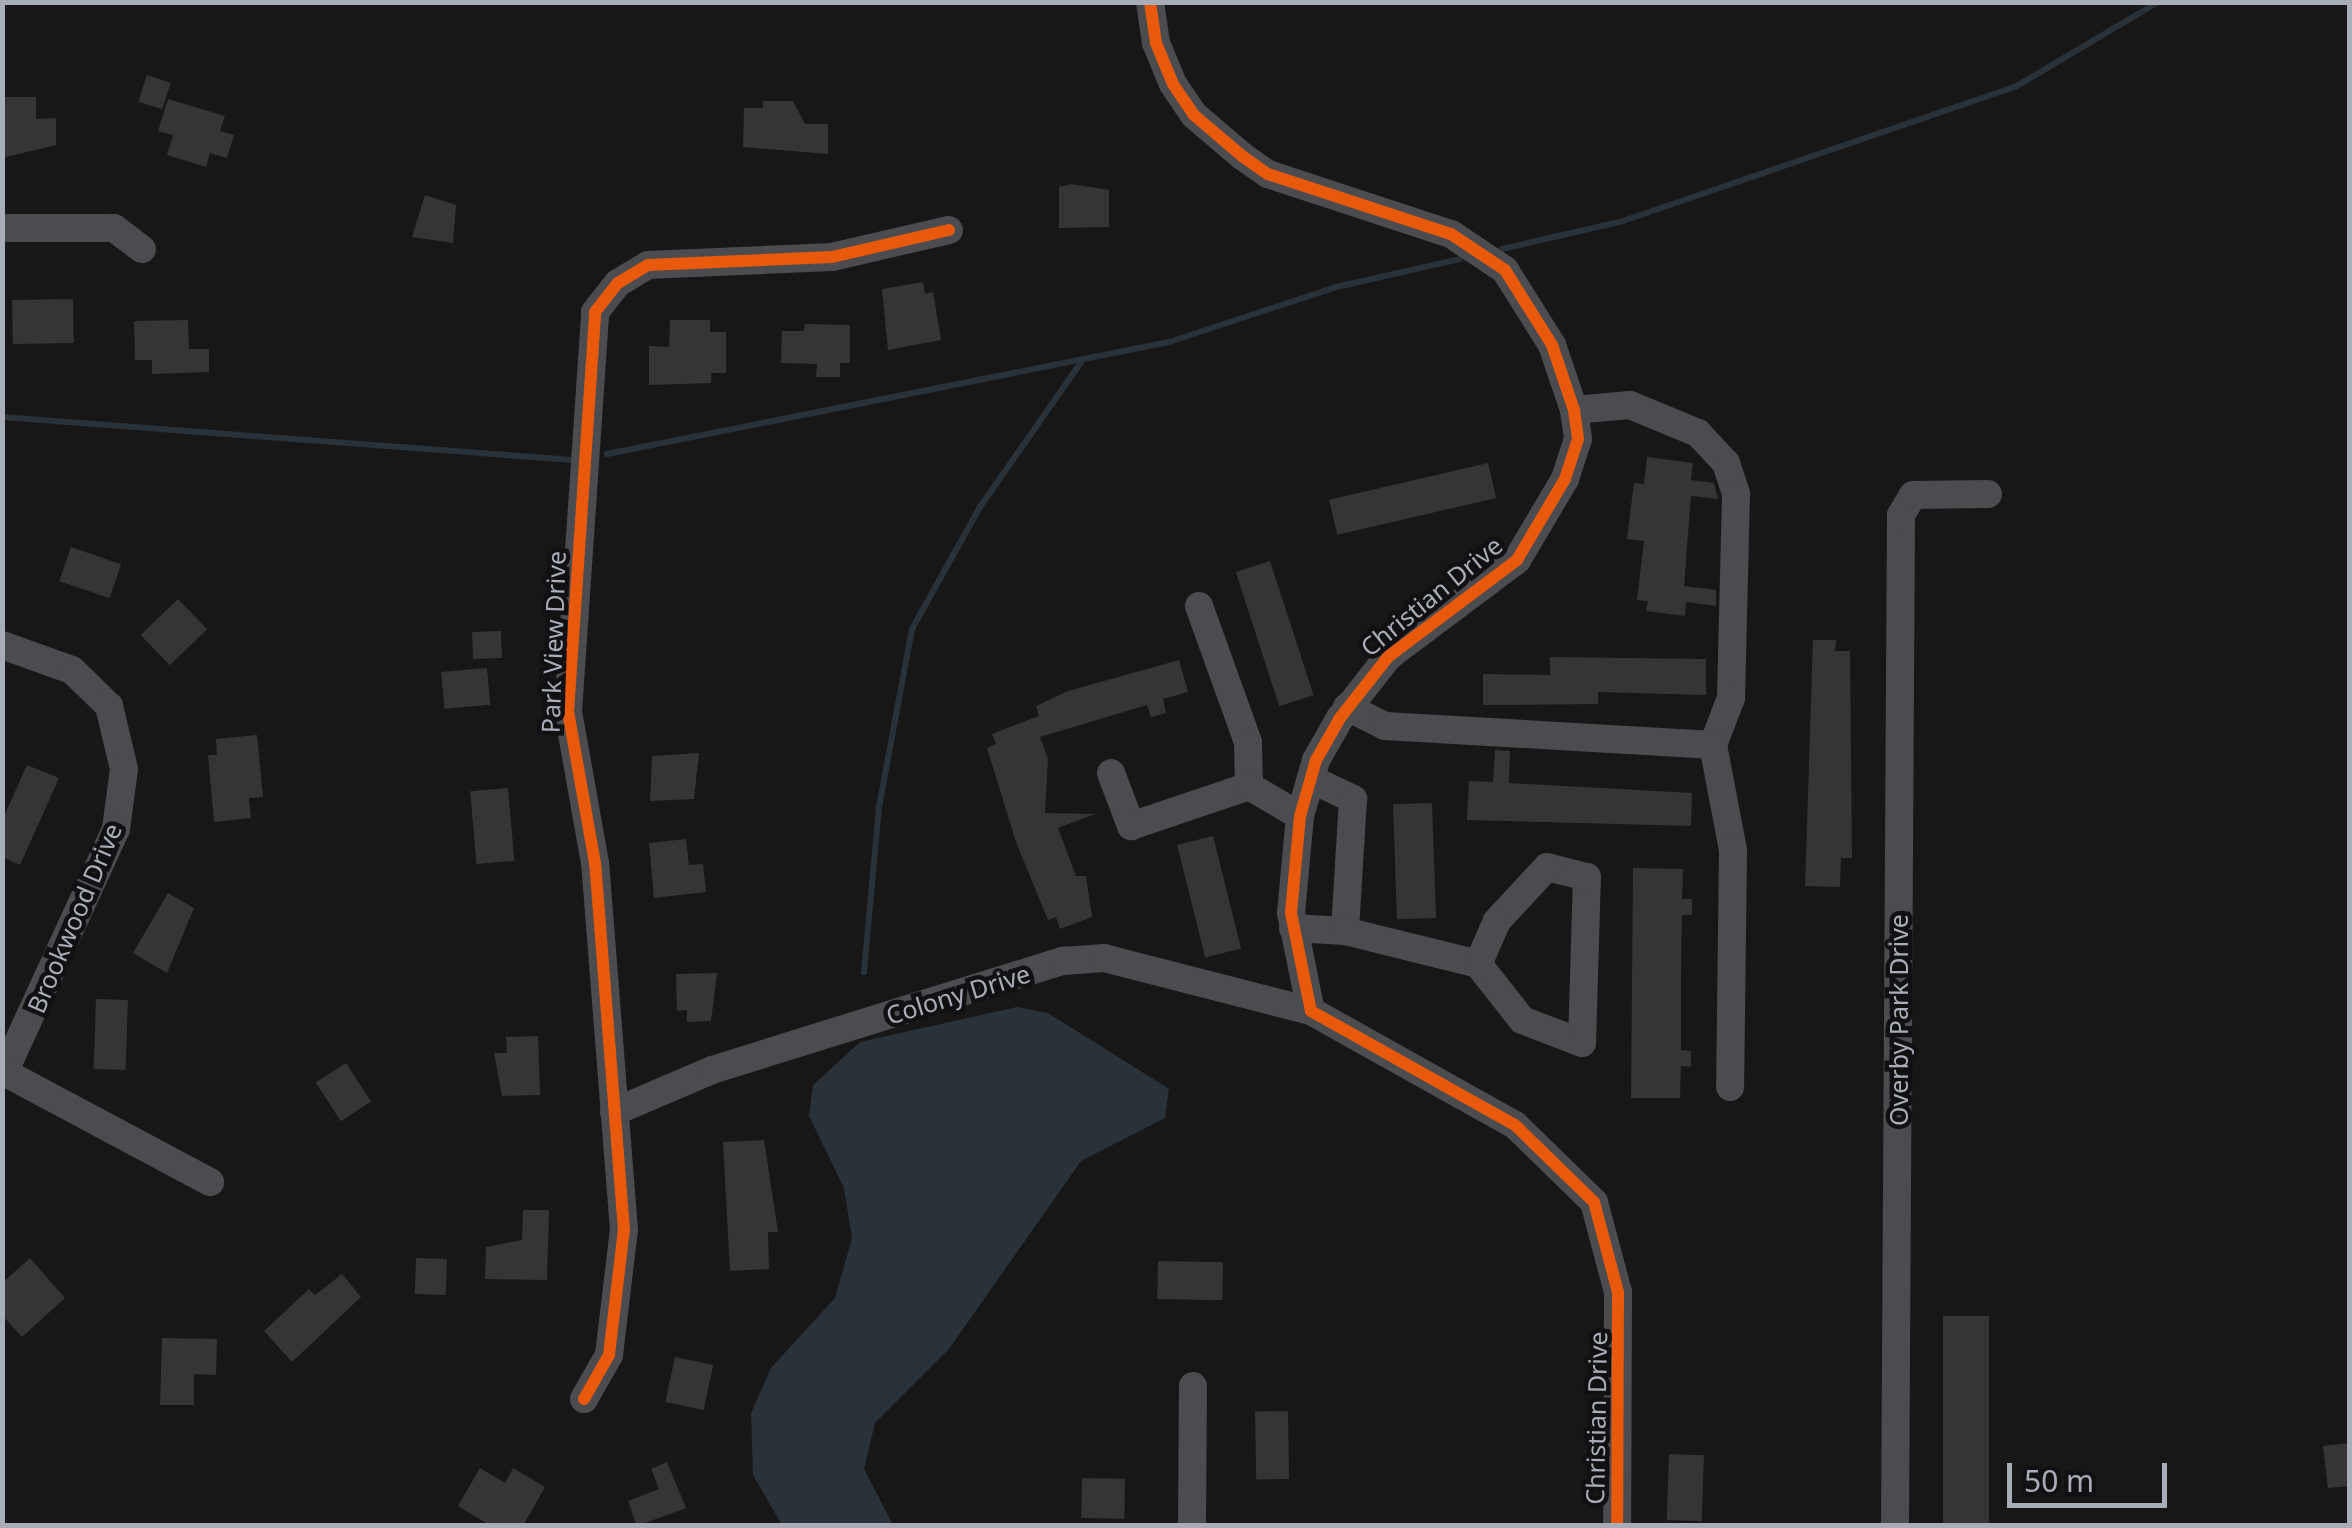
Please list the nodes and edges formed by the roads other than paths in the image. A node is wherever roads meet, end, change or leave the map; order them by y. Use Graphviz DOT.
graph roads {
  1 [pos="1150,2"];
  2 [pos="2,228"];
  3 [pos="948,230"];
  4 [pos="142,249"];
  5 [pos="1574,410"];
  6 [pos="1988,494"];
  7 [pos="1199,606"];
  8 [pos="2,645"];
  9 [pos="1347,706"];
  10 [pos="1713,745"];
  11 [pos="1111,773"];
  12 [pos="1310,778"];
  13 [pos="1249,786"];
  14 [pos="1300,816"];
  15 [pos="1293,928"];
  16 [pos="1345,931"];
  17 [pos="1478,964"];
  18 [pos="1310,1011"];
  19 [pos="3,1072"];
  20 [pos="1730,1087"];
  21 [pos="614,1112"];
  22 [pos="210,1182"];
  23 [pos="1193,1386"];
  24 [pos="584,1399"];
  25 [pos="1192,1526"];
  26 [pos="1616,1526"];
  27 [pos="1895,1526"];
  1 -- 5 [label="street, Christian Drive"];
  2 -- 4 [label="street"];
  3 -- 21 [label="street, Park View Drive"];
  5 -- 9 [label="street, Christian Drive"];
  5 -- 10 [label="street"];
  6 -- 27 [label="street, Overby Park Drive"];
  7 -- 13 [label="street"];
  8 -- 19 [label="street, Brookwood Drive"];
  9 -- 10 [label="street"];
  9 -- 12 [label="street, Christian Drive"];
  10 -- 20 [label="street"];
  11 -- 13 [label="street"];
  12 -- 14 [label="street, Christian Drive"];
  12 -- 16 [label="street"];
  13 -- 14 [label="street"];
  14 -- 15 [label="street, Christian Drive"];
  15 -- 16 [label="street"];
  15 -- 18 [label="street, Christian Drive"];
  16 -- 17 [label="street"];
  17 -- 17 [label="street"];
  18 -- 21 [label="street, Colony Drive"];
  18 -- 26 [label="street, Christian Drive"];
  19 -- 22 [label="street"];
  21 -- 24 [label="street, Park View Drive"];
  23 -- 25 [label="street"];
}
